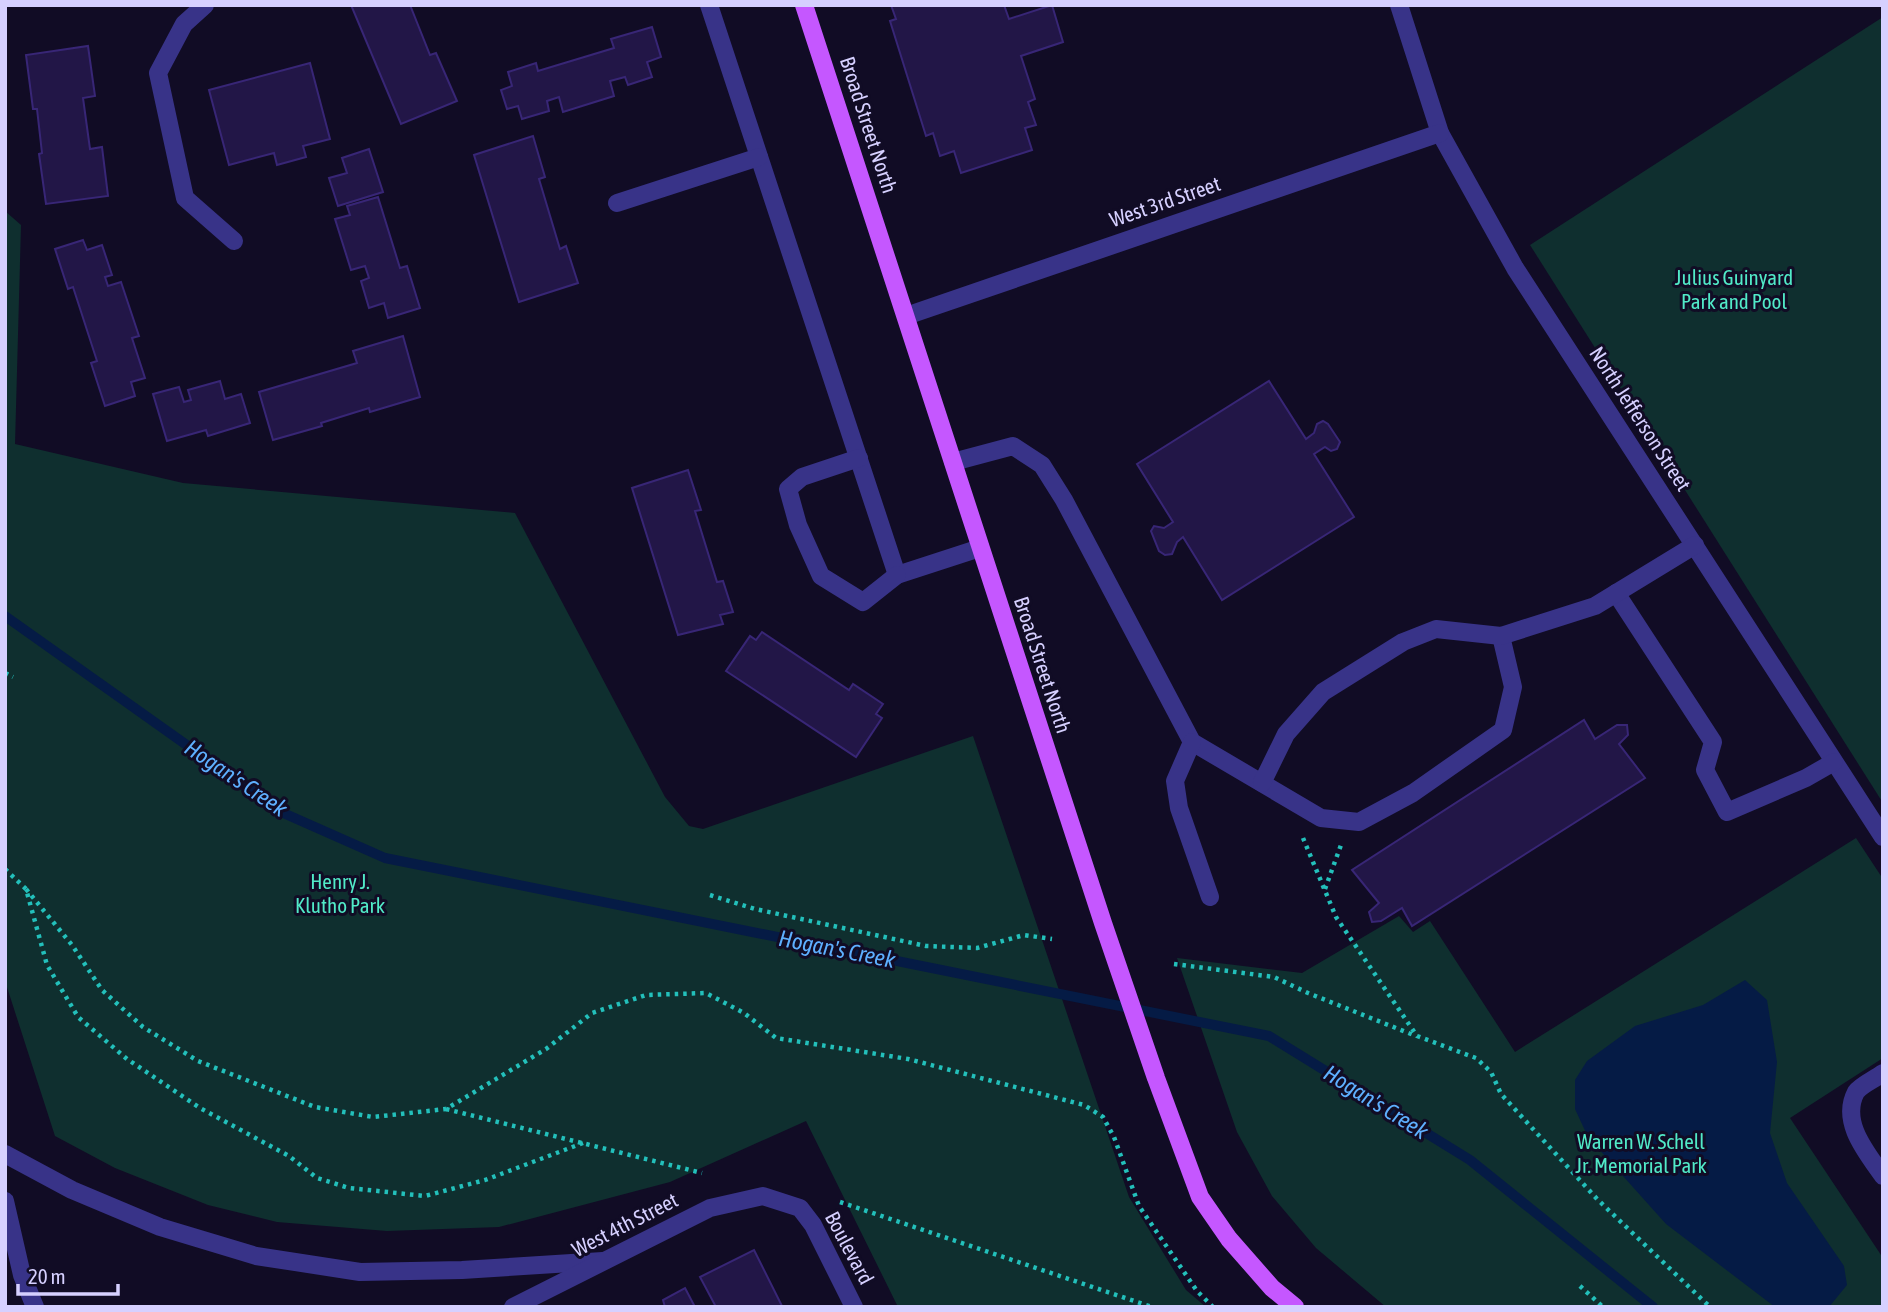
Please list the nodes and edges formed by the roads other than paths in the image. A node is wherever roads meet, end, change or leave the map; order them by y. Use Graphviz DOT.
graph roads {
  1 [pos="205,5"];
  2 [pos="709,5"];
  3 [pos="804,5"];
  4 [pos="1399,5"];
  5 [pos="1440,133"];
  6 [pos="759,157"];
  7 [pos="617,203"];
  8 [pos="234,241"];
  9 [pos="906,316"];
  10 [pos="859,458"];
  11 [pos="953,461"];
  12 [pos="1695,545"];
  13 [pos="980,548"];
  14 [pos="897,575"];
  15 [pos="1616,593"];
  16 [pos="1501,636"];
  17 [pos="1192,742"];
  18 [pos="1835,762"];
  19 [pos="1262,783"];
  20 [pos="1883,838"];
  21 [pos="1210,897"];
  22 [pos="1883,1073"];
  23 [pos="5,1154"];
  24 [pos="1883,1176"];
  25 [pos="763,1196"];
  26 [pos="5,1201"];
  27 [pos="603,1261"];
  28 [pos="35,1307"];
  29 [pos="513,1307"];
  30 [pos="854,1307"];
  31 [pos="1295,1307"];
  1 -- 8 [label="street"];
  2 -- 6 [label="street"];
  3 -- 9 [label="main road, Broad Street North"];
  4 -- 5 [label="street, North Jefferson Street"];
  5 -- 9 [label="street, West 3rd Street"];
  5 -- 12 [label="street, North Jefferson Street"];
  6 -- 7 [label="street"];
  6 -- 10 [label="street"];
  9 -- 11 [label="main road, Broad Street North"];
  10 -- 14 [label="street"];
  10 -- 14 [label="street"];
  11 -- 13 [label="main road, Broad Street North"];
  11 -- 17 [label="street"];
  12 -- 15 [label="street"];
  12 -- 18 [label="street, North Jefferson Street"];
  13 -- 14 [label="street"];
  13 -- 31 [label="main road, Broad Street North"];
  15 -- 16 [label="street"];
  15 -- 18 [label="street"];
  16 -- 19 [label="street"];
  16 -- 19 [label="street"];
  17 -- 19 [label="street"];
  17 -- 21 [label="street"];
  18 -- 20 [label="street, North Jefferson Street"];
  22 -- 24 [label="street"];
  23 -- 27 [label="street"];
  25 -- 27 [label="street, West 4th Street"];
  25 -- 30 [label="street, Boulevard"];
  26 -- 28 [label="street"];
  27 -- 29 [label="street, West 4th Street"];
}
